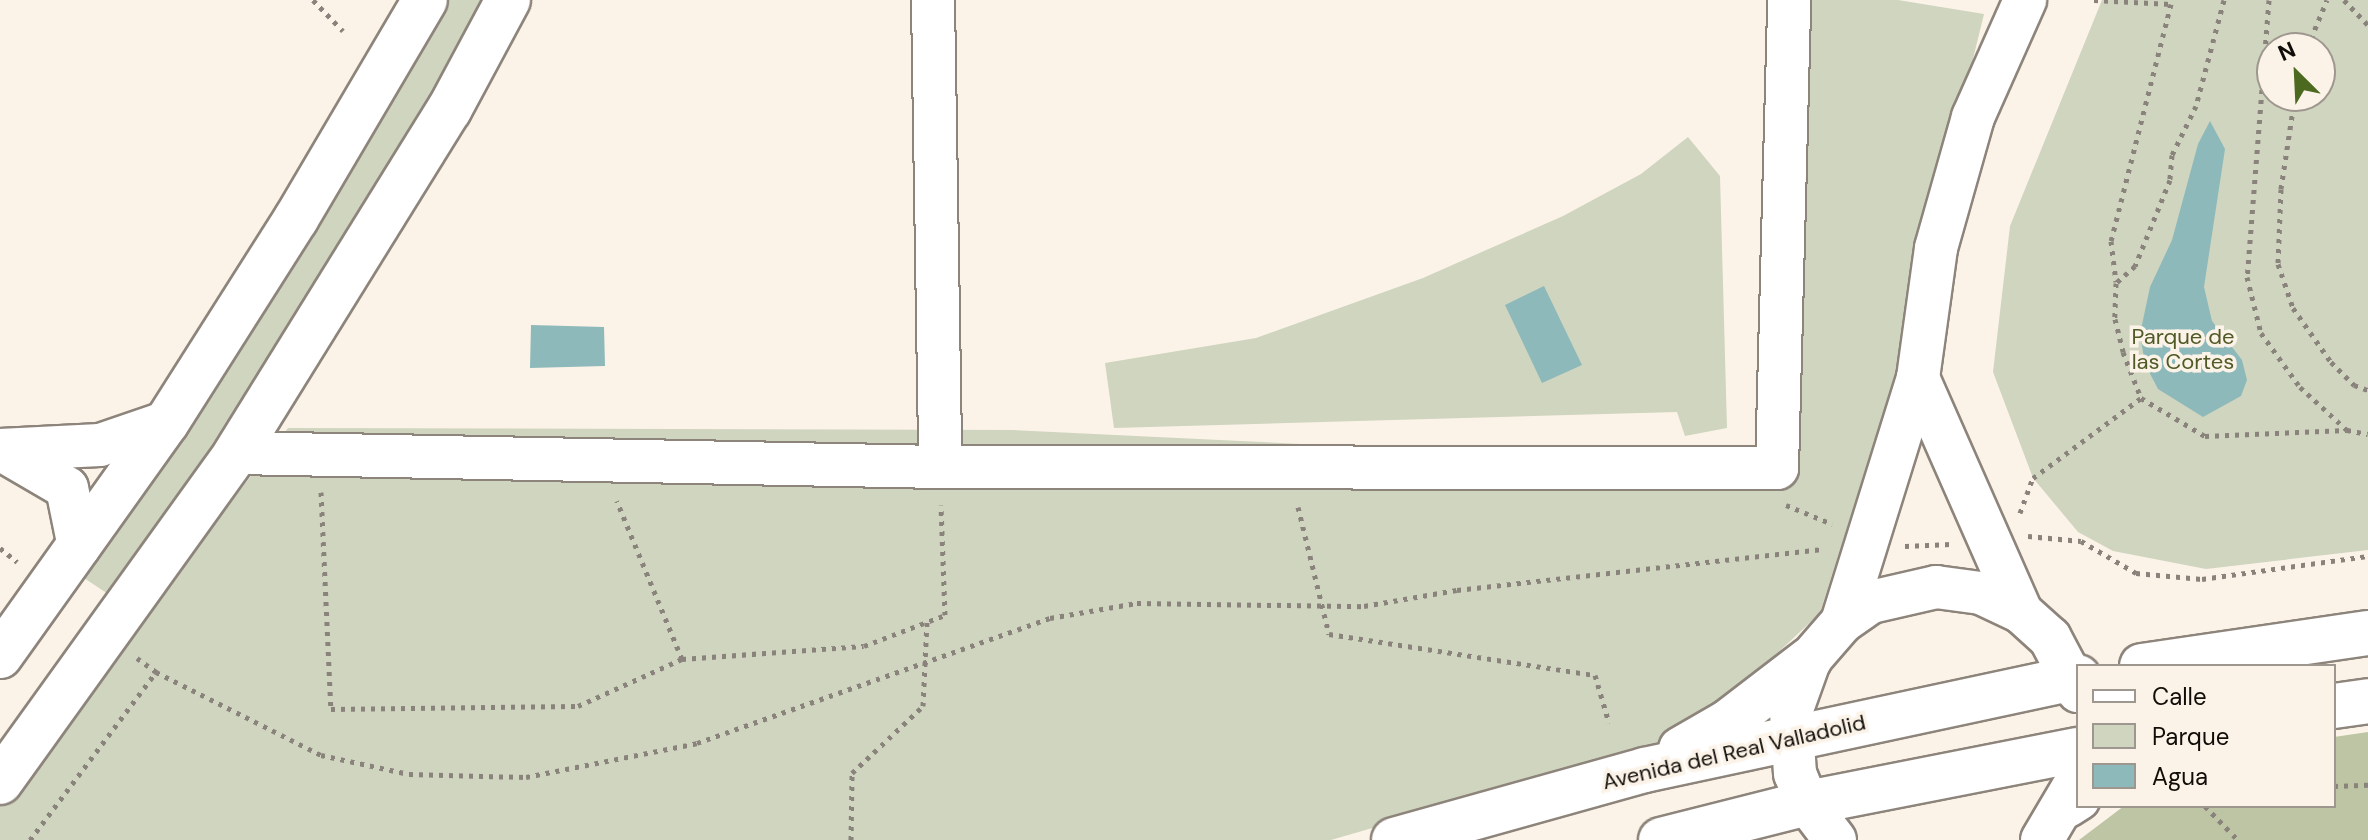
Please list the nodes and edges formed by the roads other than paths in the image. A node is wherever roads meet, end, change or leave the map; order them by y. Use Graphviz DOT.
graph roads {
  1 [pos="425,0"];
  2 [pos="508,0"];
  3 [pos="933,0"];
  4 [pos="1789,0"];
  5 [pos="2025,0"];
  6 [pos="1918,378"];
  7 [pos="167,422"];
  8 [pos="1,450"];
  9 [pos="236,453"];
  10 [pos="940,467"];
  11 [pos="79,547"];
  12 [pos="2021,612"];
  13 [pos="1842,622"];
  14 [pos="2368,633"];
  15 [pos="0,656"];
  16 [pos="1810,659"];
  17 [pos="2156,664"];
  18 [pos="2076,680"];
  19 [pos="2076,682"];
  20 [pos="2368,701"];
  21 [pos="2336,706"];
  22 [pos="1789,737"];
  23 [pos="2076,750"];
  24 [pos="1645,770"];
  25 [pos="0,782"];
  26 [pos="2074,794"];
  27 [pos="1807,803"];
  28 [pos="1394,840"];
  29 [pos="1661,840"];
  30 [pos="1835,840"];
  31 [pos="2042,840"];
  1 -- 7 [label="main road"];
  2 -- 9 [label="main road"];
  3 -- 10 [label="street"];
  4 -- 10 [label="street"];
  5 -- 6 [label="street"];
  6 -- 12 [label="street"];
  6 -- 13 [label="street"];
  7 -- 8 [label="street"];
  7 -- 11 [label="main road"];
  8 -- 11 [label="street"];
  9 -- 10 [label="street"];
  9 -- 25 [label="main road"];
  11 -- 15 [label="main road"];
  12 -- 13 [label="street"];
  12 -- 18 [label="street"];
  13 -- 16 [label="street"];
  14 -- 17 [label="main road"];
  16 -- 22 [label="street"];
  16 -- 24 [label="main road"];
  19 -- 22 [label="main road, Avenida del Real Valladolid"];
  20 -- 21 [label="main road"];
  22 -- 24 [label="main road, Avenida del Real Valladolid"];
  22 -- 27 [label="street"];
  23 -- 27 [label="main road"];
  24 -- 28 [label="main road, Avenida del Real Valladolid"];
  26 -- 31 [label="street"];
  27 -- 29 [label="main road"];
  27 -- 30 [label="street"];
}
